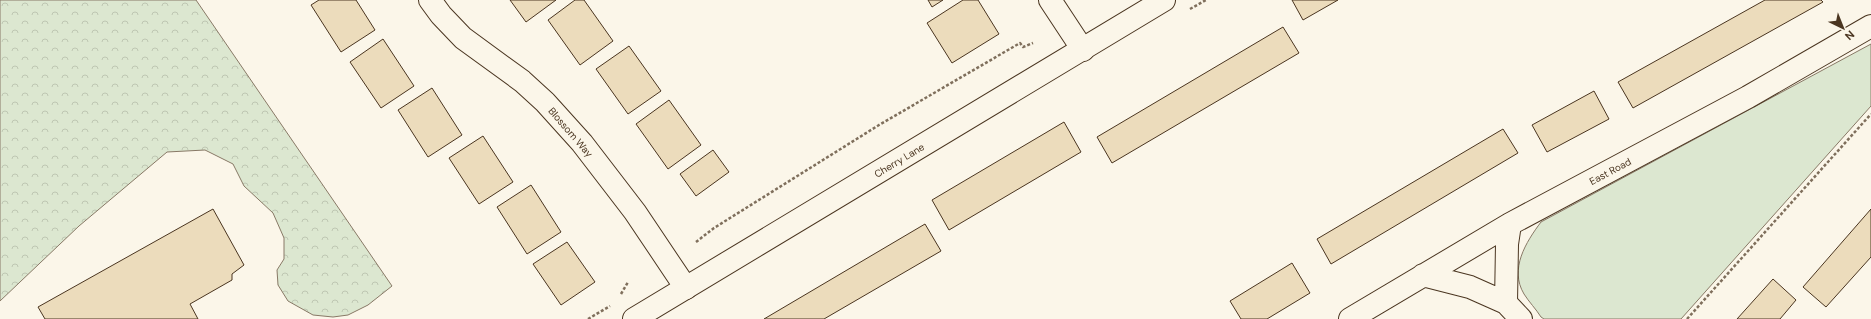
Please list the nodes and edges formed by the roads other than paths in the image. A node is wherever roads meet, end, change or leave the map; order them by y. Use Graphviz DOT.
graph roads {
  1 [pos="430,0"];
  2 [pos="1050,0"];
  3 [pos="1164,0"];
  4 [pos="1871,26"];
  5 [pos="1083,50"];
  6 [pos="1510,224"];
  7 [pos="1423,275"];
  8 [pos="686,288"];
  9 [pos="1506,303"];
  10 [pos="634,319"];
  11 [pos="1350,319"];
  12 [pos="1521,319"];
  1 -- 8 [label="street, Blossom Way"];
  2 -- 5 [label="street"];
  3 -- 5 [label="street, Cherry Lane"];
  4 -- 6 [label="street, East Road"];
  5 -- 8 [label="street, Cherry Lane"];
  6 -- 7 [label="street, East Road"];
  6 -- 9 [label="street"];
  7 -- 9 [label="street"];
  7 -- 11 [label="street, East Road"];
  8 -- 10 [label="street, Cherry Lane"];
  9 -- 12 [label="street"];
}
